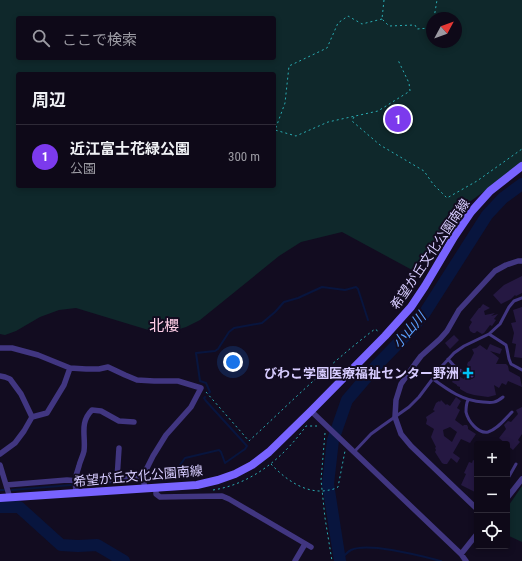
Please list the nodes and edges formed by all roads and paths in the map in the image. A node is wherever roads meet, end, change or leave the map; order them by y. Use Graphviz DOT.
graph roads {
  1 [pos="384,0"];
  2 [pos="437,0"];
  3 [pos="435,12"];
  4 [pos="382,19"];
  5 [pos="426,28"];
  6 [pos="398,60"];
  7 [pos="355,116"];
  8 [pos="276,127"];
  9 [pos="276,130"];
  10 [pos="522,149"];
  11 [pos="522,166"];
  12 [pos="522,261"];
  13 [pos="522,298"];
  14 [pos="489,334"];
  15 [pos="385,336"];
  16 [pos="0,348"];
  17 [pos="448,359"];
  18 [pos="70,368"];
  19 [pos="522,370"];
  20 [pos="0,376"];
  21 [pos="472,376"];
  22 [pos="433,379"];
  23 [pos="201,388"];
  24 [pos="503,397"];
  25 [pos="468,400"];
  26 [pos="312,411"];
  27 [pos="512,412"];
  28 [pos="32,417"];
  29 [pos="395,417"];
  30 [pos="134,422"];
  31 [pos="316,425"];
  32 [pos="320,427"];
  33 [pos="328,431"];
  34 [pos="348,446"];
  35 [pos="120,448"];
  36 [pos="354,452"];
  37 [pos="0,454"];
  38 [pos="271,464"];
  39 [pos="516,464"];
  40 [pos="0,465"];
  41 [pos="509,477"];
  42 [pos="143,478"];
  43 [pos="117,479"];
  44 [pos="522,479"];
  45 [pos="75,481"];
  46 [pos="6,485"];
  47 [pos="156,488"];
  48 [pos="145,489"];
  49 [pos="322,491"];
  50 [pos="76,493"];
  51 [pos="510,494"];
  52 [pos="0,498"];
  53 [pos="10,498"];
  54 [pos="474,506"];
  55 [pos="474,538"];
  56 [pos="305,544"];
  57 [pos="311,548"];
  58 [pos="461,554"];
  59 [pos="295,561"];
  60 [pos="332,561"];
  61 [pos="466,561"];
  1 -- 4 [label="path"];
  2 -- 3 [label="path"];
  4 -- 5 [label="path"];
  4 -- 8 [label="path"];
  6 -- 7 [label="path"];
  7 -- 9 [label="path"];
  7 -- 10 [label="path"];
  11 -- 15 [label="main road, 希望が丘文化公園南線"];
  12 -- 29 [label="street"];
  13 -- 14 [label="lane"];
  14 -- 17 [label="lane"];
  14 -- 19 [label="lane"];
  15 -- 23 [label="path"];
  15 -- 26 [label="main road, 希望が丘文化公園南線"];
  16 -- 18 [label="street"];
  17 -- 21 [label="lane"];
  17 -- 22 [label="lane"];
  18 -- 23 [label="street"];
  18 -- 28 [label="street"];
  20 -- 28 [label="street"];
  22 -- 25 [label="lane"];
  22 -- 29 [label="lane"];
  23 -- 42 [label="street"];
  24 -- 25 [label="lane"];
  25 -- 27 [label="lane"];
  26 -- 33 [label="street"];
  26 -- 47 [label="main road, 希望が丘文化公園南線"];
  28 -- 37 [label="street"];
  29 -- 36 [label="lane"];
  29 -- 54 [label="street"];
  30 -- 45 [label="street"];
  31 -- 32 [label="path"];
  33 -- 34 [label="street"];
  33 -- 49 [label="path"];
  34 -- 36 [label="street"];
  34 -- 49 [label="path"];
  35 -- 43 [label="street"];
  36 -- 58 [label="street"];
  38 -- 49 [label="path"];
  39 -- 41 [label="lane"];
  40 -- 46 [label="street"];
  42 -- 43 [label="street"];
  42 -- 48 [label="street"];
  43 -- 45 [label="street"];
  44 -- 51 [label="street"];
  45 -- 46 [label="street"];
  45 -- 50 [label="street"];
  46 -- 53 [label="street"];
  47 -- 48 [label="main road, 希望が丘文化公園南線"];
  47 -- 56 [label="street"];
  48 -- 50 [label="main road, 希望が丘文化公園南線"];
  49 -- 60 [label="path"];
  50 -- 53 [label="main road, 希望が丘文化公園南線"];
  52 -- 53 [label="main road, 希望が丘文化公園南線"];
  55 -- 58 [label="street"];
  56 -- 57 [label="street"];
  56 -- 59 [label="street"];
  58 -- 61 [label="street"];
}
